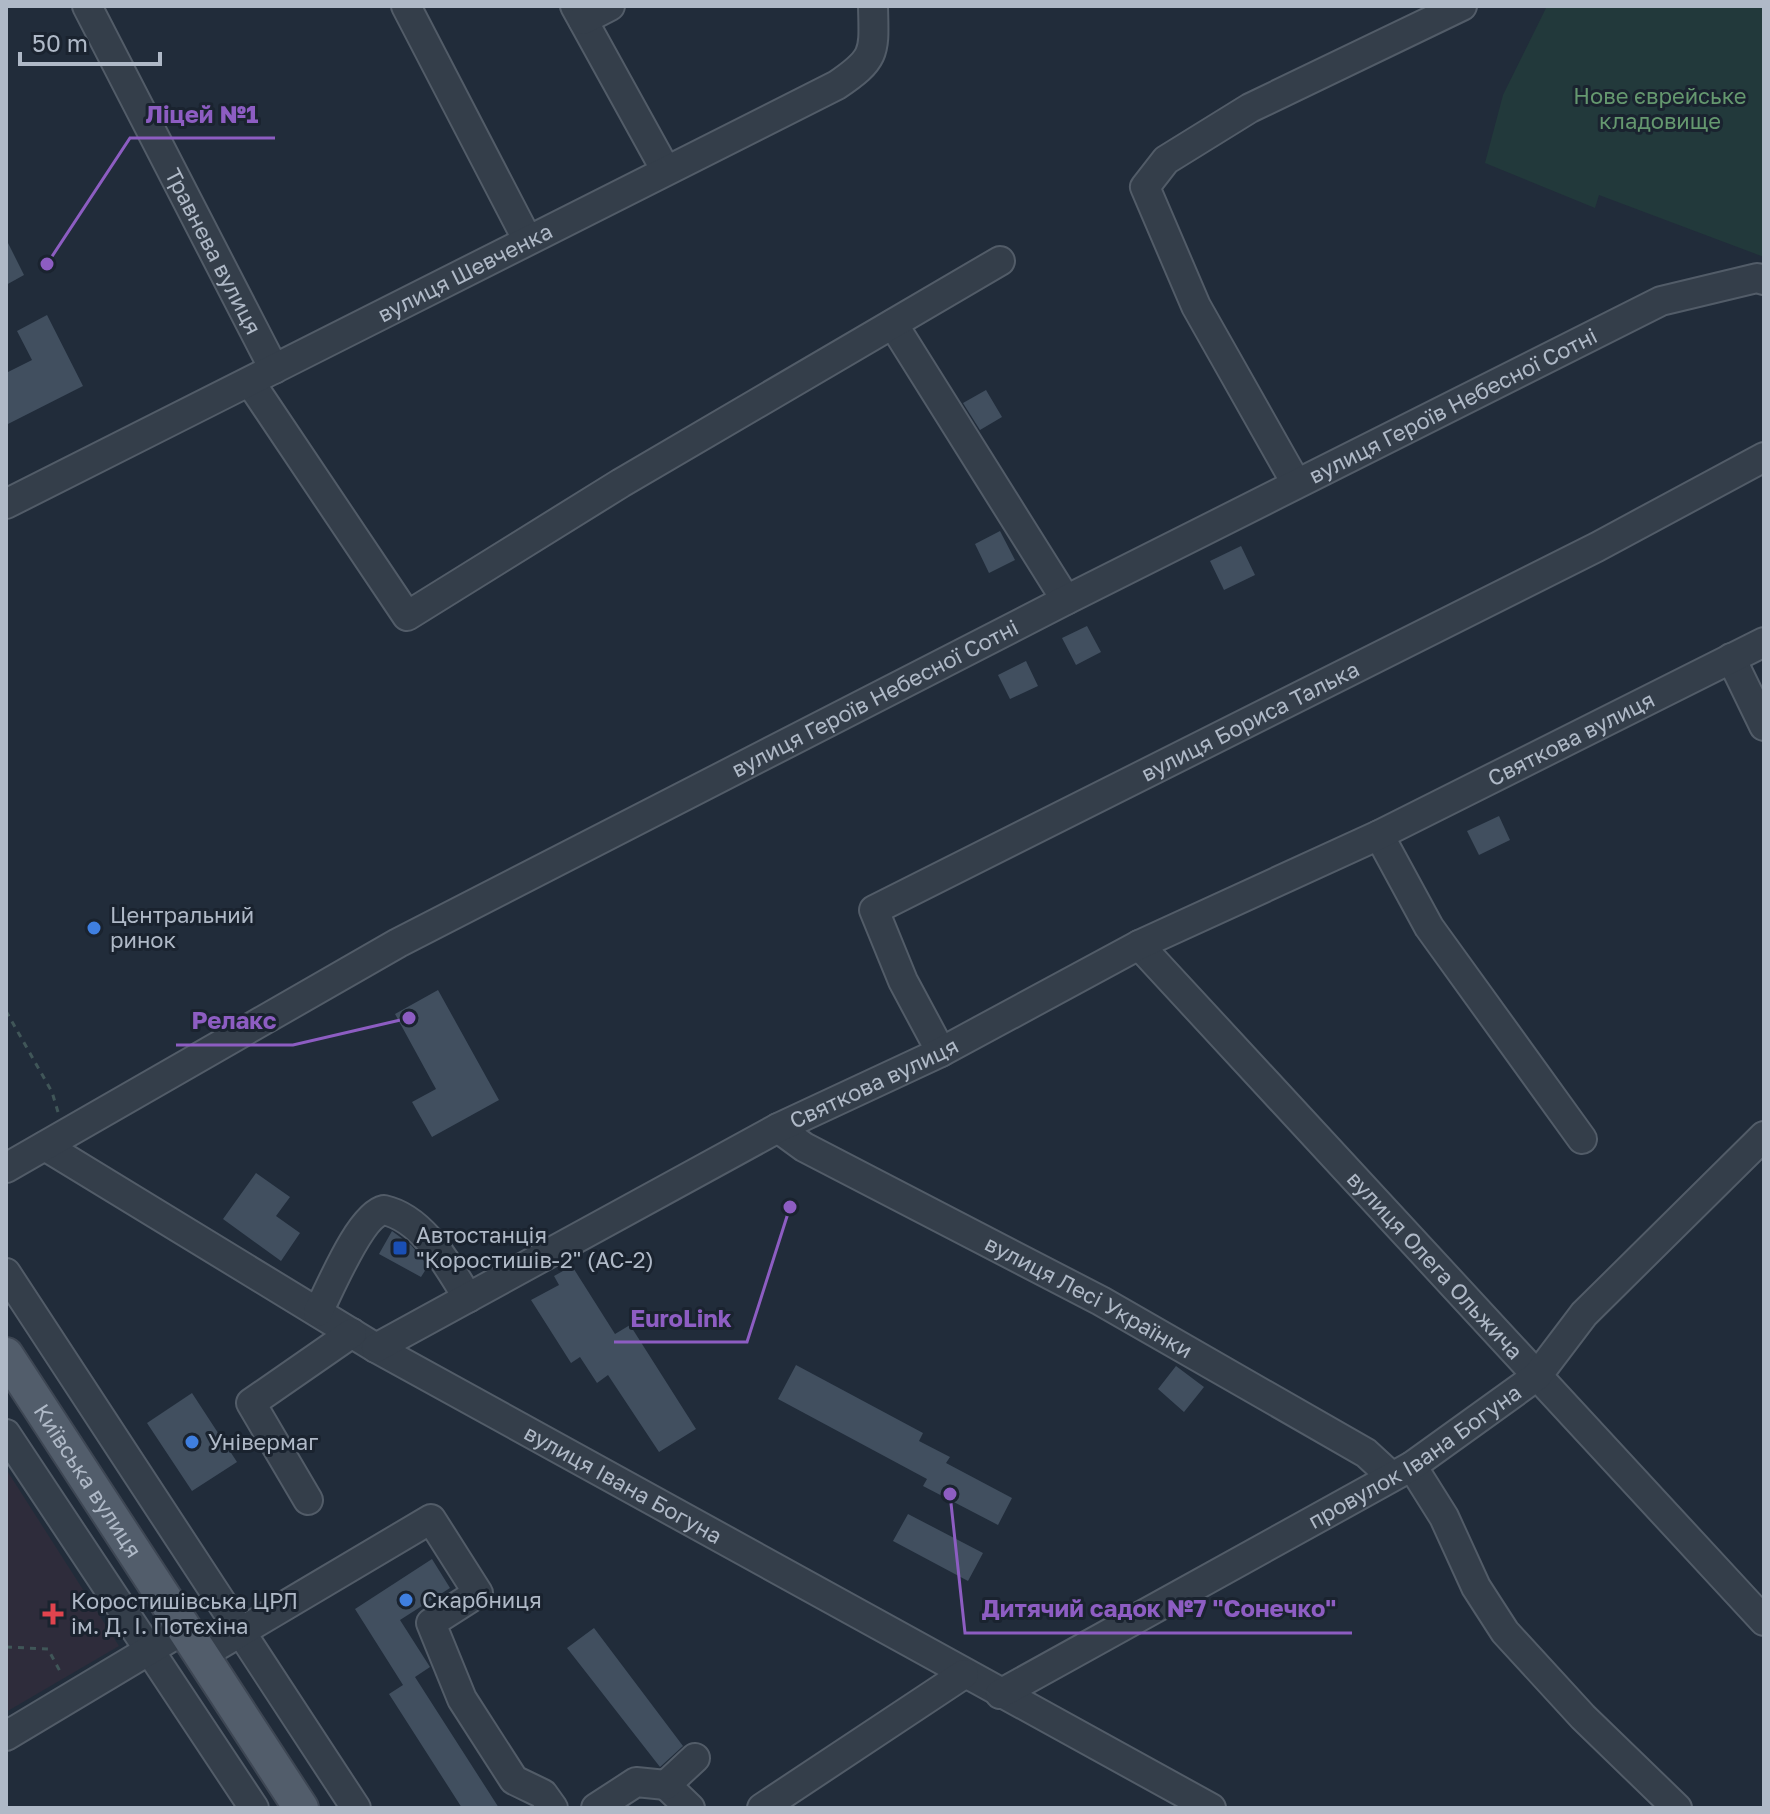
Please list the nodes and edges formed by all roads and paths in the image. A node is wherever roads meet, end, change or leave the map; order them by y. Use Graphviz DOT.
graph roads {
  1 [pos="87,6"];
  2 [pos="406,6"];
  3 [pos="610,6"];
  4 [pos="873,6"];
  5 [pos="1462,6"];
  6 [pos="579,13"];
  7 [pos="665,169"];
  8 [pos="527,239"];
  9 [pos="1000,261"];
  10 [pos="1764,280"];
  11 [pos="893,324"];
  12 [pos="262,376"];
  13 [pos="1764,457"];
  14 [pos="1296,483"];
  15 [pos="6,504"];
  16 [pos="1066,600"];
  17 [pos="1764,642"];
  18 [pos="1731,658"];
  19 [pos="1764,726"];
  20 [pos="1379,835"];
  21 [pos="1139,945"];
  22 [pos="6,1011"];
  23 [pos="941,1052"];
  24 [pos="778,1128"];
  25 [pos="1764,1136"];
  26 [pos="1582,1139"];
  27 [pos="55,1140"];
  28 [pos="6,1168"];
  29 [pos="6,1273"];
  30 [pos="468,1298"];
  31 [pos="318,1312"];
  32 [pos="364,1340"];
  33 [pos="6,1355"];
  34 [pos="1537,1376"];
  35 [pos="6,1434"];
  36 [pos="1402,1471"];
  37 [pos="308,1500"];
  38 [pos="1764,1621"];
  39 [pos="240,1632"];
  40 [pos="191,1643"];
  41 [pos="6,1647"];
  42 [pos="149,1650"];
  43 [pos="964,1674"];
  44 [pos="1000,1694"];
  45 [pos="73,1696"];
  46 [pos="6,1736"];
  47 [pos="695,1758"];
  48 [pos="666,1785"];
  49 [pos="292,1804"];
  50 [pos="254,1808"];
  51 [pos="356,1808"];
  52 [pos="553,1808"];
  53 [pos="596,1808"];
  54 [pos="690,1808"];
  55 [pos="762,1808"];
  56 [pos="1211,1808"];
  57 [pos="1677,1808"];
  1 -- 12 [label="street, Травнева вулиця"];
  2 -- 8 [label="street"];
  3 -- 6 [label="street"];
  4 -- 7 [label="street, вулиця Шевченка"];
  5 -- 14 [label="street"];
  6 -- 7 [label="street"];
  7 -- 8 [label="street, вулиця Шевченка"];
  8 -- 12 [label="street, вулиця Шевченка"];
  9 -- 11 [label="street"];
  10 -- 14 [label="street, вулиця Героїв Небесної Сотні"];
  11 -- 12 [label="street, Травнева вулиця"];
  11 -- 16 [label="street"];
  12 -- 15 [label="street, вулиця Шевченка"];
  13 -- 23 [label="street, вулиця Бориса Талька"];
  14 -- 16 [label="street, вулиця Героїв Небесної Сотні"];
  16 -- 27 [label="street, вулиця Героїв Небесної Сотні"];
  17 -- 18 [label="street, Святкова вулиця"];
  18 -- 19 [label="street"];
  18 -- 20 [label="street, Святкова вулиця"];
  20 -- 21 [label="street, Святкова вулиця"];
  20 -- 26 [label="street"];
  21 -- 23 [label="street, Святкова вулиця"];
  21 -- 34 [label="street, вулиця Олега Ольжича"];
  22 -- 27 [label="path"];
  23 -- 24 [label="street, Святкова вулиця"];
  24 -- 30 [label="street, Святкова вулиця"];
  24 -- 36 [label="street, вулиця Лесі Українки"];
  25 -- 34 [label="street, провулок Івана Богуна"];
  27 -- 28 [label="street, вулиця Героїв Небесної Сотні"];
  27 -- 31 [label="street, вулиця Івана Богуна"];
  29 -- 39 [label="street"];
  30 -- 31 [label="street"];
  30 -- 32 [label="street, Святкова вулиця"];
  31 -- 32 [label="street, вулиця Івана Богуна"];
  32 -- 37 [label="street, Святкова вулиця"];
  32 -- 43 [label="street, вулиця Івана Богуна"];
  33 -- 40 [label="main road, Київська вулиця"];
  34 -- 36 [label="street, провулок Івана Богуна"];
  34 -- 38 [label="street, вулиця Олега Ольжича"];
  35 -- 42 [label="street"];
  36 -- 44 [label="street, провулок Івана Богуна"];
  36 -- 57 [label="street, вулиця Лесі Українки"];
  39 -- 40 [label="street"];
  39 -- 51 [label="street"];
  39 -- 52 [label="street"];
  40 -- 42 [label="street"];
  40 -- 49 [label="main road, Київська вулиця"];
  41 -- 45 [label="path"];
  42 -- 45 [label="street"];
  42 -- 50 [label="street"];
  43 -- 44 [label="street, вулиця Івана Богуна"];
  43 -- 55 [label="street"];
  44 -- 56 [label="street, вулиця Івана Богуна"];
  45 -- 46 [label="street"];
  47 -- 48 [label="street"];
  48 -- 53 [label="street"];
  48 -- 54 [label="street"];
}
